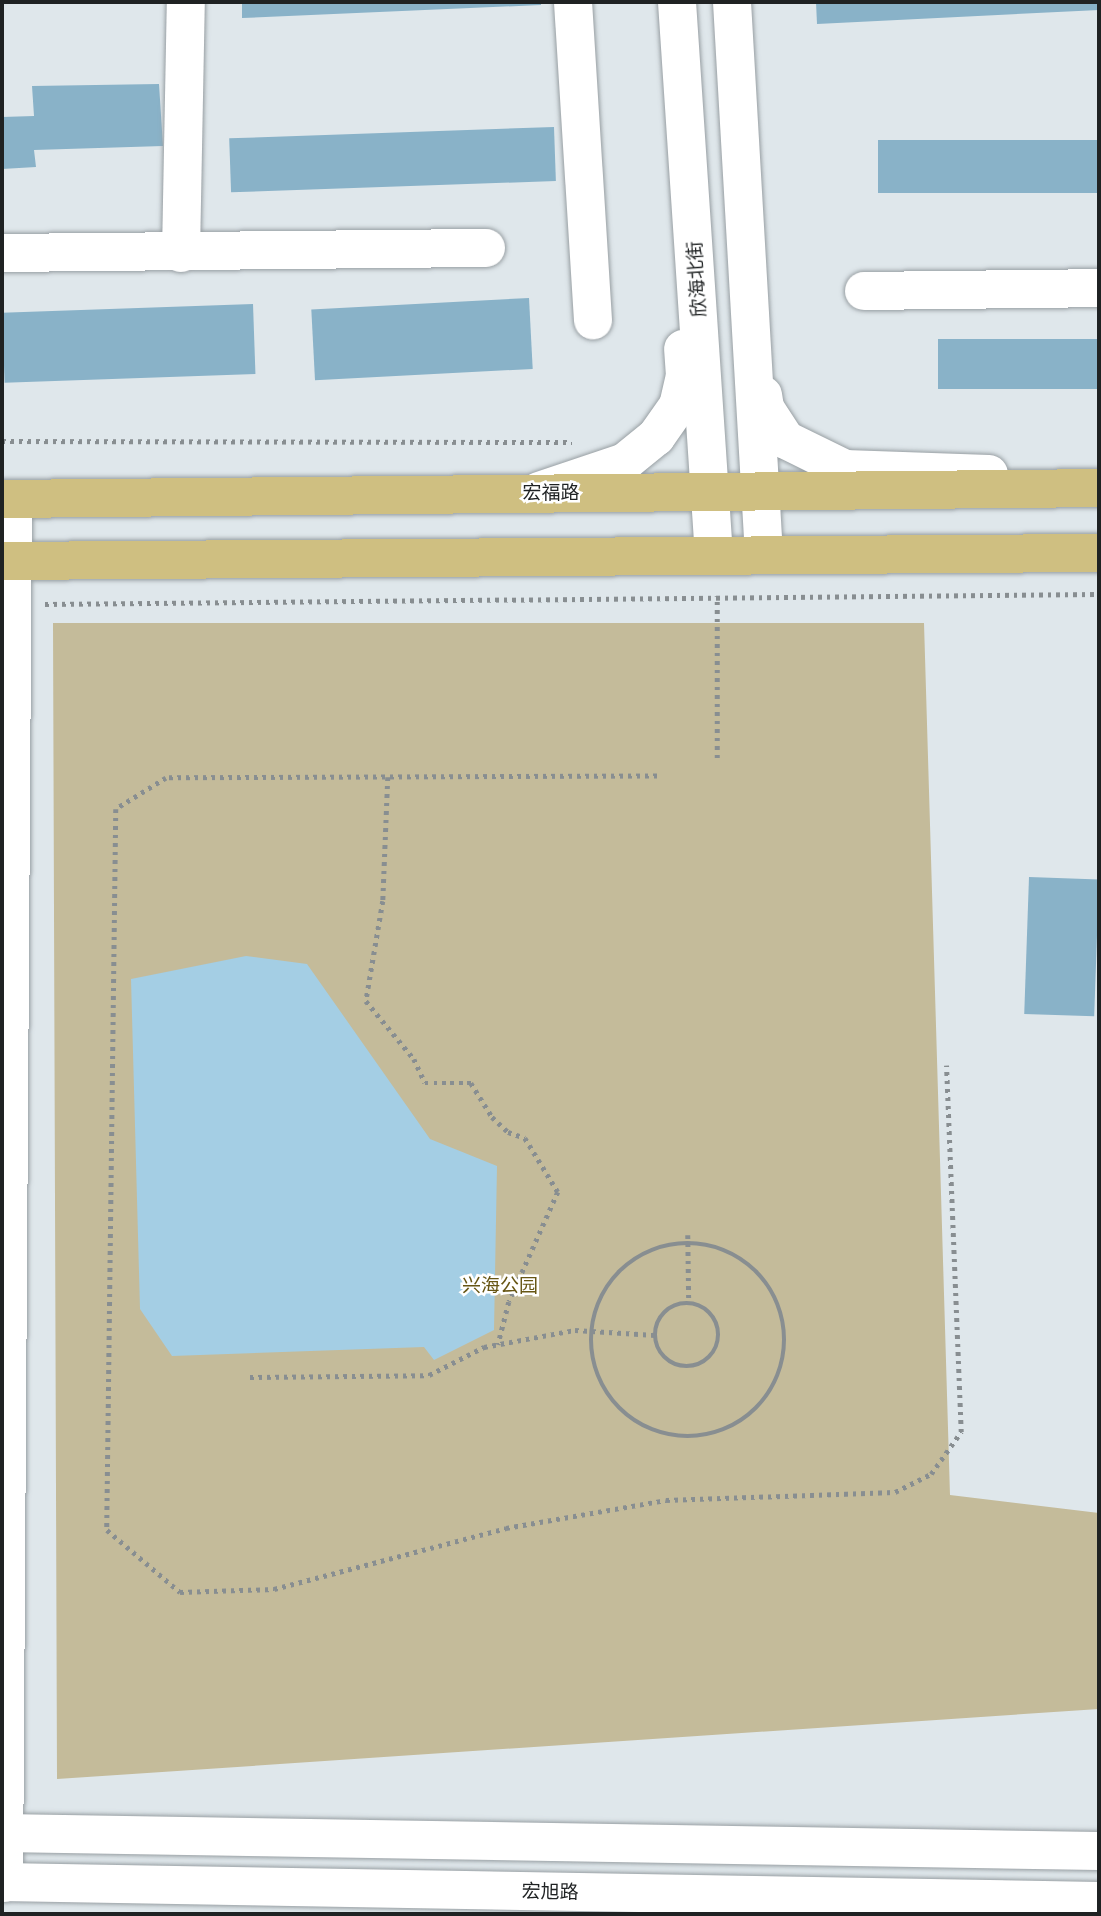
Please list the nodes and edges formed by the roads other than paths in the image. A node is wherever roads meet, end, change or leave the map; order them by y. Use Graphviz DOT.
graph roads {
  1 [pos="186,2"];
  2 [pos="573,2"];
  3 [pos="677,2"];
  4 [pos="732,2"];
  5 [pos="685,113"];
  6 [pos="486,248"];
  7 [pos="2,253"];
  8 [pos="181,253"];
  9 [pos="1099,288"];
  10 [pos="864,291"];
  11 [pos="593,320"];
  12 [pos="752,327"];
  13 [pos="1099,487"];
  14 [pos="762,491"];
  15 [pos="712,493"];
  16 [pos="529,494"];
  17 [pos="7,499"];
  18 [pos="1099,553"];
  19 [pos="764,555"];
  20 [pos="714,556"];
  21 [pos="8,561"];
  22 [pos="3,1833"];
  23 [pos="782,1847"];
  24 [pos="829,1847"];
  25 [pos="1099,1851"];
  26 [pos="3,1882"];
  27 [pos="1099,1901"];
  28 [pos="782,1906"];
  29 [pos="831,1906"];
  1 -- 8 [label="street"];
  2 -- 11 [label="street"];
  3 -- 5 [label="street, 欣海北街"];
  4 -- 12 [label="street"];
  5 -- 15 [label="street, 欣海北街"];
  5 -- 16 [label="street"];
  6 -- 8 [label="street"];
  7 -- 8 [label="street"];
  9 -- 10 [label="street"];
  12 -- 13 [label="street"];
  12 -- 14 [label="street"];
  13 -- 14 [label="main road, 宏福路"];
  14 -- 15 [label="main road, 宏福路"];
  14 -- 19 [label="street"];
  15 -- 16 [label="main road, 宏福路"];
  15 -- 20 [label="street, 欣海北街"];
  16 -- 17 [label="main road, 宏福路"];
  17 -- 21 [label="street"];
  18 -- 19 [label="main road"];
  19 -- 20 [label="main road"];
  20 -- 21 [label="main road"];
  21 -- 22 [label="street"];
  22 -- 23 [label="street"];
  22 -- 26 [label="street"];
  23 -- 24 [label="street"];
  23 -- 28 [label="street"];
  24 -- 25 [label="street"];
  24 -- 29 [label="street"];
  26 -- 28 [label="street, 宏旭路"];
  27 -- 29 [label="street, 宏旭路"];
  28 -- 29 [label="street, 宏旭路"];
}
